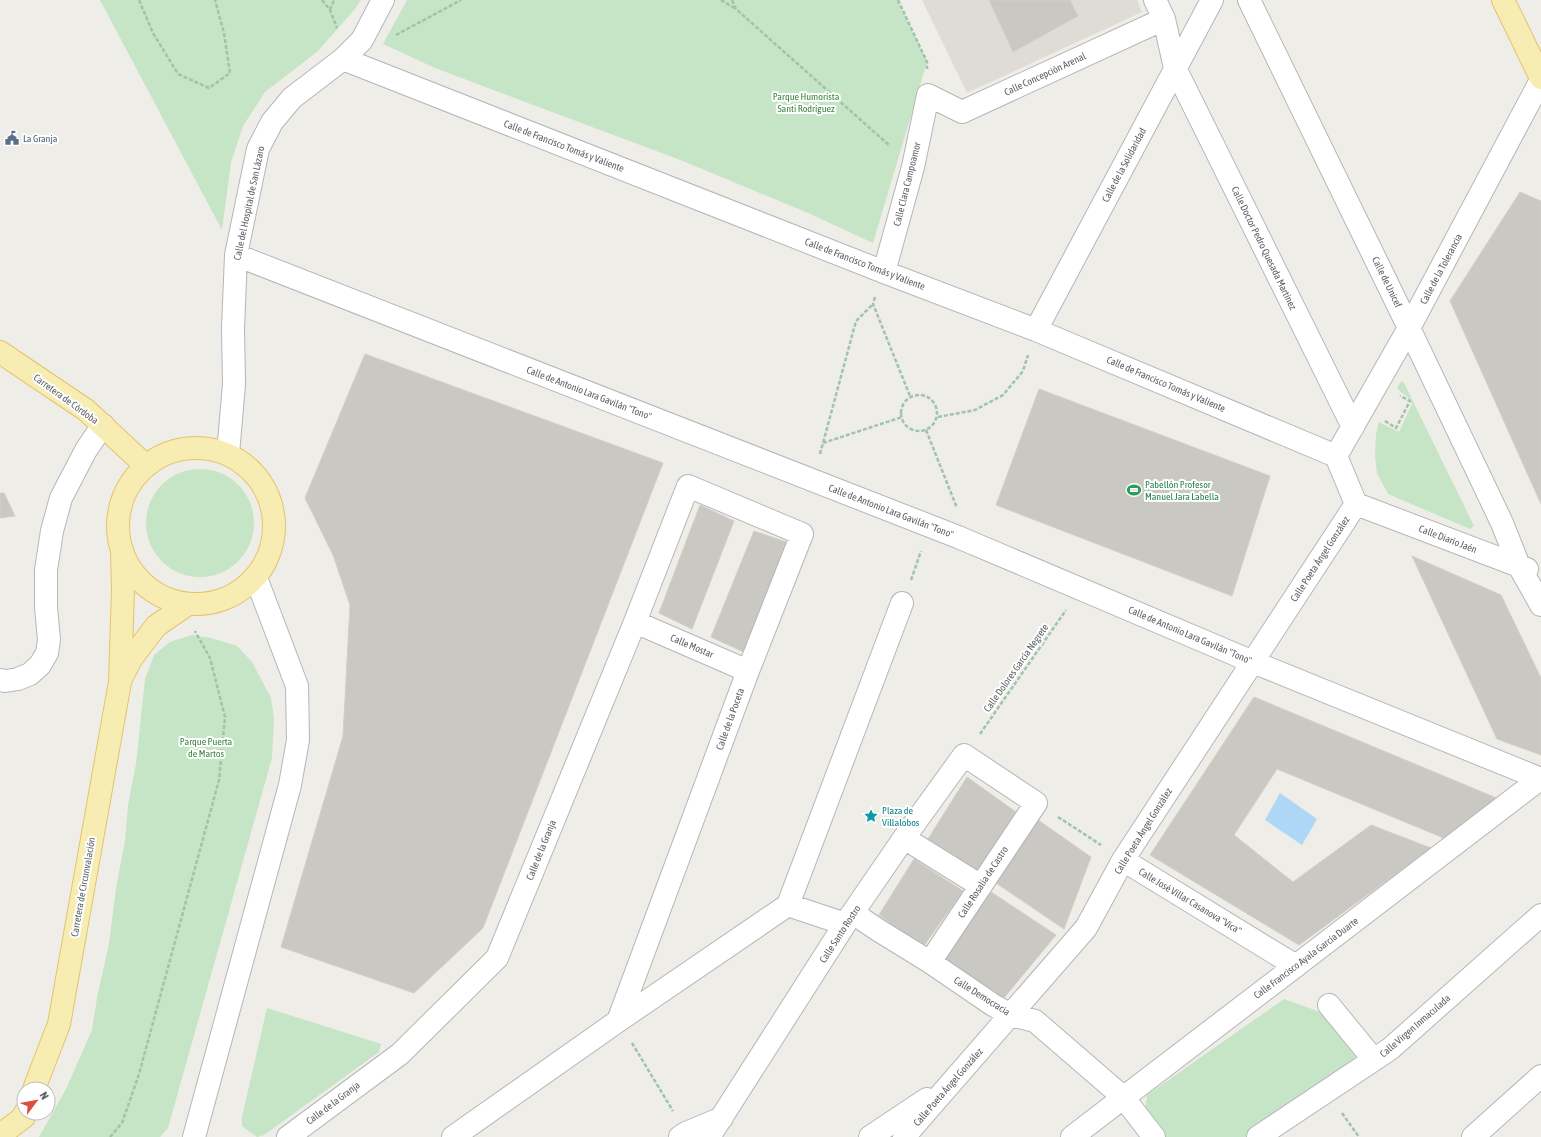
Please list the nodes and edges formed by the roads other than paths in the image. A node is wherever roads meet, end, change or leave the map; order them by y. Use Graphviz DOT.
graph roads {
  1 [pos="383,0"];
  2 [pos="1212,0"];
  3 [pos="1249,0"];
  4 [pos="1503,0"];
  5 [pos="1159,10"];
  6 [pos="343,59"];
  7 [pos="1175,68"];
  8 [pos="1541,79"];
  9 [pos="928,95"];
  10 [pos="236,255"];
  11 [pos="884,272"];
  12 [pos="1409,328"];
  13 [pos="1036,330"];
  14 [pos="0,352"];
  15 [pos="102,426"];
  16 [pos="1353,427"];
  17 [pos="228,454"];
  18 [pos="1336,456"];
  19 [pos="146,466"];
  20 [pos="688,486"];
  21 [pos="1356,504"];
  22 [pos="122,550"];
  23 [pos="1519,566"];
  24 [pos="1541,575"];
  25 [pos="256,578"];
  26 [pos="902,602"];
  27 [pos="188,604"];
  28 [pos="1541,605"];
  29 [pos="635,622"];
  30 [pos="1253,662"];
  31 [pos="748,671"];
  32 [pos="0,680"];
  33 [pos="120,682"];
  34 [pos="1541,779"];
  35 [pos="1036,802"];
  36 [pos="904,838"];
  37 [pos="1123,860"];
  38 [pos="981,886"];
  39 [pos="788,905"];
  40 [pos="1541,915"];
  41 [pos="849,919"];
  42 [pos="930,962"];
  43 [pos="1296,966"];
  44 [pos="1329,1006"];
  45 [pos="1011,1015"];
  46 [pos="618,1021"];
  47 [pos="1374,1060"];
  48 [pos="1541,1076"];
  49 [pos="37,1081"];
  50 [pos="952,1083"];
  51 [pos="1123,1097"];
  52 [pos="722,1118"];
  53 [pos="19,1121"];
  54 [pos="0,1135"];
  55 [pos="683,1135"];
  56 [pos="194,1137"];
  57 [pos="288,1137"];
  58 [pos="453,1137"];
  59 [pos="709,1137"];
  60 [pos="870,1137"];
  61 [pos="904,1137"];
  62 [pos="1072,1137"];
  63 [pos="1154,1137"];
  64 [pos="1258,1137"];
  65 [pos="1473,1137"];
  1 -- 6 [label="street, Calle del Hospital de San Lázaro"];
  2 -- 7 [label="street, Calle de la Solidaridad"];
  3 -- 12 [label="street, Calle de Unicef"];
  4 -- 8 [label="main road"];
  5 -- 7 [label="street, Calle Doctor Pedro Quesada Martínez"];
  5 -- 9 [label="street, Calle Concepción Arenal"];
  6 -- 10 [label="street, Calle del Hospital de San Lázaro"];
  6 -- 11 [label="street, Calle de Francisco Tomás y Valiente"];
  7 -- 13 [label="street, Calle de la Solidaridad"];
  7 -- 16 [label="street, Calle Doctor Pedro Quesada Martínez"];
  8 -- 12 [label="street, Calle de la Tolerancia"];
  9 -- 11 [label="street, Calle Clara Campoamor"];
  10 -- 17 [label="street, Calle del Hospital de San Lázaro"];
  10 -- 30 [label="street, Calle de Antonio Lara Gavilán \"Tono\""];
  11 -- 13 [label="street, Calle de Francisco Tomás y Valiente"];
  12 -- 16 [label="street, Calle de la Tolerancia"];
  12 -- 23 [label="street, Calle de Unicef"];
  13 -- 18 [label="street, Calle de Francisco Tomás y Valiente"];
  14 -- 15 [label="main road, Carretera de Córdoba"];
  15 -- 19 [label="main road, Carretera de Córdoba"];
  15 -- 32 [label="street"];
  16 -- 18 [label="street, Calle de la Tolerancia"];
  17 -- 19 [label="main road"];
  17 -- 25 [label="main road"];
  18 -- 21 [label="street"];
  19 -- 22 [label="main road"];
  20 -- 29 [label="street, Calle de la Granja"];
  20 -- 31 [label="street, Calle de la Poceta"];
  21 -- 23 [label="street, Calle Diario Jaén"];
  21 -- 30 [label="street, Calle Poeta Ángel González"];
  22 -- 27 [label="main road"];
  22 -- 33 [label="main road"];
  23 -- 24 [label="street, Calle Diario Jaén"];
  23 -- 28 [label="street, Calle de Unicef"];
  25 -- 27 [label="main road"];
  25 -- 56 [label="street"];
  26 -- 39 [label="street"];
  27 -- 33 [label="main road"];
  29 -- 31 [label="street, Calle Mostar"];
  29 -- 57 [label="street, Calle de la Granja"];
  30 -- 34 [label="street, Calle de Antonio Lara Gavilán \"Tono\""];
  30 -- 37 [label="street, Calle Poeta Ángel González"];
  31 -- 46 [label="street, Calle de la Poceta"];
  33 -- 49 [label="main road, Carretera de Circunvalación"];
  34 -- 43 [label="street, Calle Francisco Ayala García Duarte"];
  35 -- 36 [label="street, Calle Santo Rostro"];
  35 -- 38 [label="street, Calle Rosalia de Castro"];
  36 -- 38 [label="street"];
  36 -- 41 [label="street, Calle Santo Rostro"];
  37 -- 43 [label="street, Calle José Villar Casanova \"Vica\""];
  37 -- 45 [label="street, Calle Poeta Ángel González"];
  38 -- 42 [label="street, Calle Rosalia de Castro"];
  39 -- 41 [label="street, Calle Democracia"];
  39 -- 46 [label="street"];
  40 -- 47 [label="street, Calle Virgen Inmaculada"];
  41 -- 42 [label="street, Calle Democracia"];
  41 -- 52 [label="street, Calle Santo Rostro"];
  42 -- 45 [label="street, Calle Democracia"];
  43 -- 51 [label="street, Calle Francisco Ayala García Duarte"];
  44 -- 47 [label="street"];
  45 -- 50 [label="street, Calle Poeta Ángel González"];
  45 -- 51 [label="street, Calle Democracia"];
  46 -- 58 [label="street"];
  47 -- 64 [label="street, Calle Virgen Inmaculada"];
  48 -- 65 [label="street"];
  50 -- 60 [label="street"];
  50 -- 61 [label="street, Calle Poeta Ángel González"];
  51 -- 62 [label="street, Calle Francisco Ayala García Duarte"];
  51 -- 63 [label="street, Calle Democracia"];
  52 -- 55 [label="street"];
  52 -- 59 [label="street, Calle Santo Rostro"];
  53 -- 54 [label="main road"];
}
